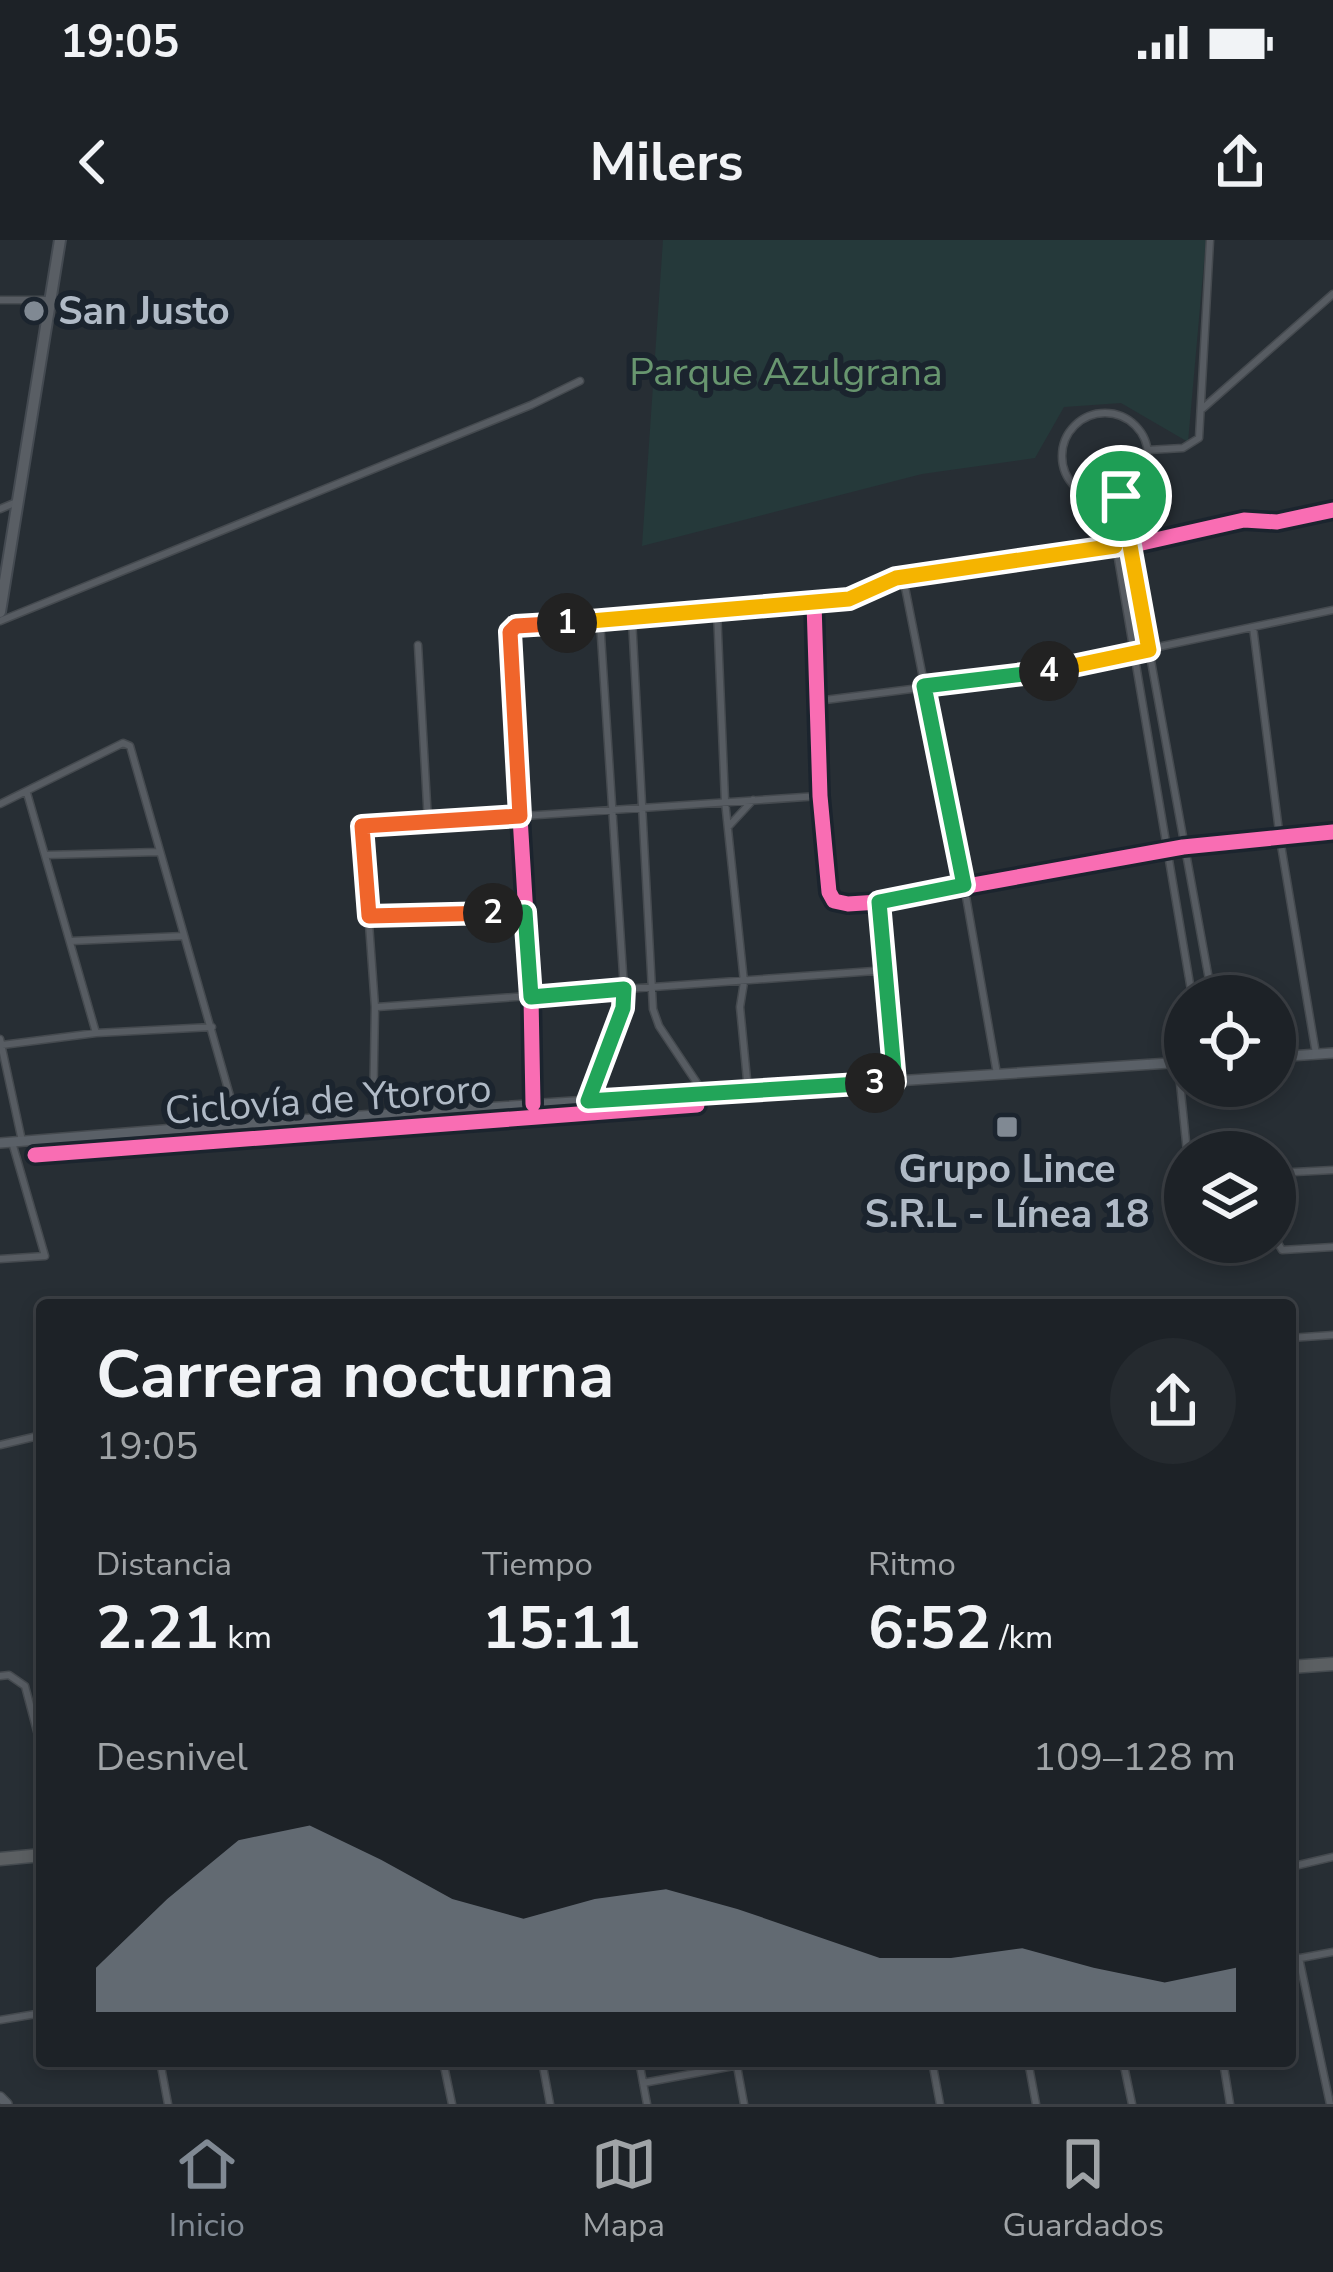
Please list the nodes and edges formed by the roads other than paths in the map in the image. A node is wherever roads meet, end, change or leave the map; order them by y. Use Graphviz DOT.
graph roads {
  1 [pos="60,240"];
  2 [pos="1210,240"];
  3 [pos="1333,294"];
  4 [pos="0,300"];
  5 [pos="51,300"];
  6 [pos="580,381"];
  7 [pos="1202,409"];
  8 [pos="1148,450"];
  9 [pos="1121,496"];
  10 [pos="1108,499"];
  11 [pos="19,501"];
  12 [pos="0,509"];
  13 [pos="1333,510"];
  14 [pos="1132,544"];
  15 [pos="1115,546"];
  16 [pos="4,565"];
  17 [pos="902,577"];
  18 [pos="814,603"];
  19 [pos="717,610"];
  20 [pos="1333,610"];
  21 [pos="0,612"];
  22 [pos="632,619"];
  23 [pos="0,621"];
  24 [pos="600,621"];
  25 [pos="1252,627"];
  26 [pos="418,646"];
  27 [pos="1149,650"];
  28 [pos="1135,654"];
  29 [pos="924,686"];
  30 [pos="817,701"];
  31 [pos="27,794"];
  32 [pos="820,796"];
  33 [pos="753,800"];
  34 [pos="725,802"];
  35 [pos="0,804"];
  36 [pos="641,808"];
  37 [pos="611,810"];
  38 [pos="520,816"];
  39 [pos="428,822"];
  40 [pos="728,827"];
  41 [pos="1333,832"];
  42 [pos="1280,839"];
  43 [pos="1183,847"];
  44 [pos="1169,850"];
  45 [pos="158,852"];
  46 [pos="46,855"];
  47 [pos="964,885"];
  48 [pos="879,902"];
  49 [pos="525,912"];
  50 [pos="369,916"];
  51 [pos="184,936"];
  52 [pos="70,940"];
  53 [pos="888,970"];
  54 [pos="1189,975"];
  55 [pos="1208,975"];
  56 [pos="744,982"];
  57 [pos="650,987"];
  58 [pos="624,989"];
  59 [pos="531,997"];
  60 [pos="375,1007"];
  61 [pos="212,1027"];
  62 [pos="96,1033"];
  63 [pos="1,1042"];
  64 [pos="1333,1053"];
  65 [pos="1316,1054"];
  66 [pos="1296,1055"];
  67 [pos="1164,1064"];
  68 [pos="997,1075"];
  69 [pos="895,1082"];
  70 [pos="748,1090"];
  71 [pos="704,1093"];
  72 [pos="588,1101"];
  73 [pos="533,1104"];
  74 [pos="374,1115"];
  75 [pos="238,1124"];
  76 [pos="11,1142"];
  77 [pos="1333,1170"];
  78 [pos="1296,1172"];
  79 [pos="1333,1247"];
  80 [pos="1296,1249"];
  81 [pos="0,1259"];
  82 [pos="1333,1335"];
  83 [pos="1296,1337"];
  84 [pos="36,1436"];
  85 [pos="0,1445"];
  86 [pos="1333,1664"];
  87 [pos="1296,1666"];
  88 [pos="0,1676"];
  89 [pos="36,1726"];
  90 [pos="36,1856"];
  91 [pos="1333,1857"];
  92 [pos="0,1859"];
  93 [pos="1296,1866"];
  94 [pos="1333,1952"];
  95 [pos="1296,1959"];
  96 [pos="1296,1963"];
  97 [pos="36,2014"];
  98 [pos="0,2020"];
  99 [pos="161,2067"];
  100 [pos="444,2067"];
  101 [pos="543,2067"];
  102 [pos="640,2067"];
  103 [pos="731,2067"];
  104 [pos="737,2067"];
  105 [pos="933,2067"];
  106 [pos="1029,2067"];
  107 [pos="1124,2067"];
  108 [pos="1224,2067"];
  109 [pos="643,2083"];
  110 [pos="0,2097"];
  111 [pos="7,2104"];
  112 [pos="168,2104"];
  113 [pos="452,2104"];
  114 [pos="550,2104"];
  115 [pos="647,2104"];
  116 [pos="744,2104"];
  117 [pos="940,2104"];
  118 [pos="1036,2104"];
  119 [pos="1132,2104"];
  120 [pos="1230,2104"];
  121 [pos="1330,2104"];
  1 -- 5 [label="main road"];
  2 -- 7 [label="street"];
  3 -- 7 [label="street"];
  4 -- 5 [label="street"];
  5 -- 11 [label="main road"];
  6 -- 23 [label="street"];
  7 -- 8 [label="street"];
  8 -- 9 [label="street"];
  8 -- 10 [label="street"];
  9 -- 10 [label="street"];
  9 -- 14 [label="street"];
  10 -- 15 [label="street"];
  11 -- 12 [label="street"];
  11 -- 16 [label="main road"];
  13 -- 14 [label="street"];
  14 -- 15 [label="street"];
  14 -- 27 [label="street"];
  15 -- 17 [label="street"];
  15 -- 28 [label="street"];
  16 -- 21 [label="main road"];
  17 -- 18 [label="street"];
  17 -- 29 [label="street"];
  18 -- 19 [label="street"];
  18 -- 30 [label="street"];
  19 -- 22 [label="street"];
  19 -- 34 [label="street"];
  20 -- 25 [label="street"];
  22 -- 24 [label="street"];
  22 -- 36 [label="street"];
  24 -- 37 [label="street"];
  24 -- 38 [label="street"];
  25 -- 27 [label="street"];
  25 -- 42 [label="street"];
  26 -- 39 [label="street"];
  27 -- 28 [label="street"];
  27 -- 43 [label="street"];
  28 -- 29 [label="street"];
  28 -- 44 [label="street"];
  29 -- 30 [label="street"];
  29 -- 47 [label="street"];
  30 -- 32 [label="street"];
  31 -- 35 [label="street"];
  31 -- 45 [label="street"];
  31 -- 46 [label="street"];
  32 -- 33 [label="street"];
  32 -- 48 [label="street"];
  33 -- 34 [label="street"];
  33 -- 40 [label="street"];
  34 -- 36 [label="street"];
  34 -- 40 [label="street"];
  36 -- 37 [label="street"];
  36 -- 57 [label="street"];
  37 -- 38 [label="street"];
  37 -- 58 [label="street"];
  38 -- 39 [label="street"];
  38 -- 49 [label="street"];
  39 -- 50 [label="street"];
  40 -- 56 [label="street"];
  41 -- 42 [label="street"];
  42 -- 43 [label="street"];
  42 -- 65 [label="street"];
  43 -- 44 [label="street"];
  43 -- 55 [label="street"];
  44 -- 47 [label="street"];
  44 -- 54 [label="street"];
  45 -- 46 [label="street"];
  45 -- 51 [label="street"];
  46 -- 52 [label="street"];
  47 -- 48 [label="street"];
  47 -- 68 [label="street"];
  48 -- 53 [label="street"];
  49 -- 50 [label="street"];
  49 -- 59 [label="street"];
  50 -- 60 [label="street"];
  51 -- 52 [label="street"];
  51 -- 61 [label="street"];
  52 -- 62 [label="street"];
  53 -- 56 [label="street"];
  53 -- 69 [label="street"];
  56 -- 57 [label="street"];
  56 -- 70 [label="street"];
  57 -- 58 [label="street"];
  57 -- 71 [label="street"];
  58 -- 59 [label="street"];
  58 -- 72 [label="street"];
  59 -- 60 [label="street"];
  59 -- 73 [label="street"];
  60 -- 74 [label="street"];
  61 -- 62 [label="street"];
  61 -- 75 [label="street"];
  62 -- 63 [label="street"];
  63 -- 76 [label="street"];
  64 -- 65 [label="main road"];
  65 -- 66 [label="main road"];
  67 -- 68 [label="main road"];
  68 -- 69 [label="main road"];
  69 -- 70 [label="main road"];
  70 -- 71 [label="main road"];
  71 -- 72 [label="main road"];
  72 -- 73 [label="main road"];
  73 -- 74 [label="main road"];
  74 -- 75 [label="main road"];
  75 -- 76 [label="main road"];
  76 -- 81 [label="street"];
  77 -- 78 [label="street"];
  79 -- 80 [label="street"];
  82 -- 83 [label="street"];
  84 -- 85 [label="street"];
  86 -- 87 [label="highway"];
  88 -- 89 [label="street"];
  90 -- 92 [label="highway"];
  91 -- 93 [label="street"];
  94 -- 95 [label="street"];
  96 -- 121 [label="street"];
  97 -- 98 [label="street"];
  99 -- 112 [label="street"];
  100 -- 113 [label="street"];
  101 -- 114 [label="street"];
  102 -- 109 [label="street"];
  103 -- 109 [label="street"];
  104 -- 116 [label="street"];
  105 -- 117 [label="street"];
  106 -- 118 [label="street"];
  107 -- 119 [label="street"];
  108 -- 120 [label="street"];
  109 -- 115 [label="street"];
  110 -- 111 [label="main road"];
}
